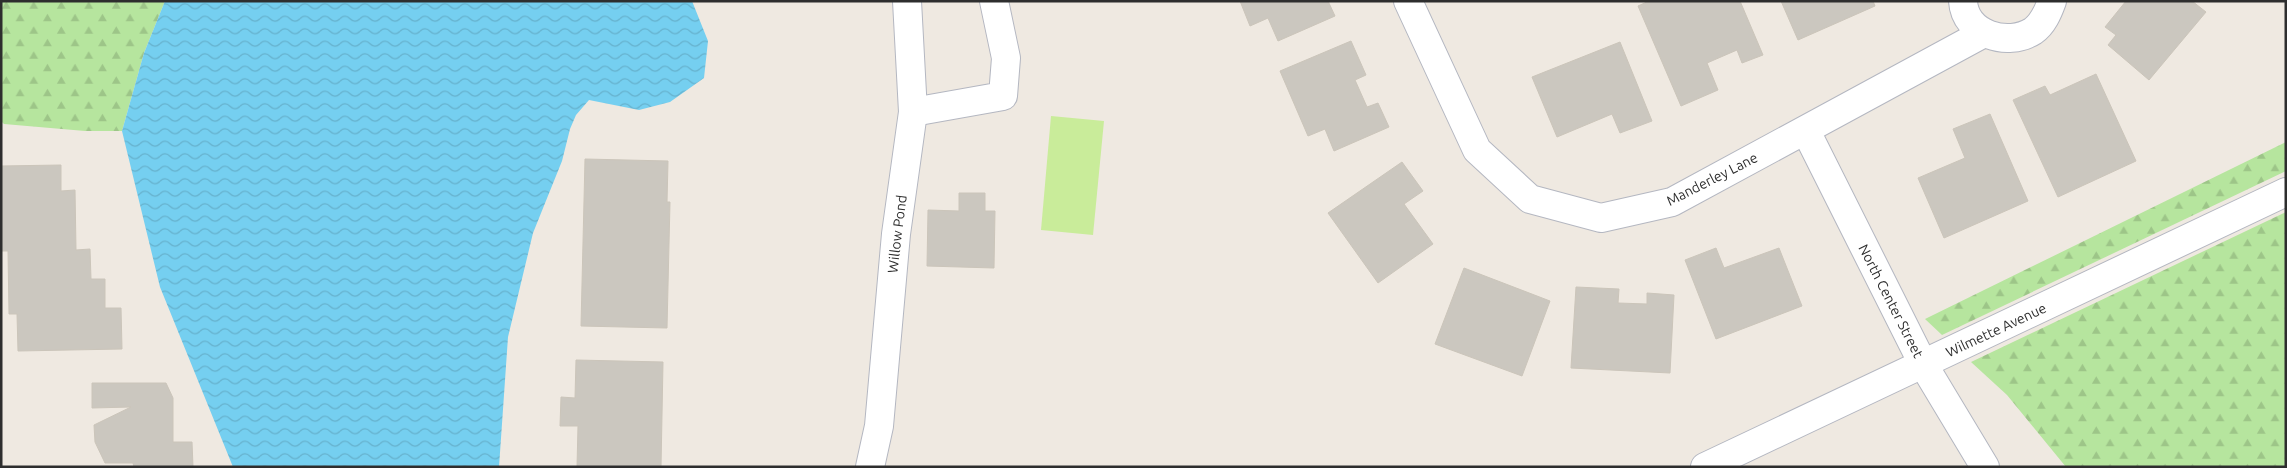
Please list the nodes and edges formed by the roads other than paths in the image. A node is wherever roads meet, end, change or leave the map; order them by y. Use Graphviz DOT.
graph roads {
  1 [pos="907,1"];
  2 [pos="994,1"];
  3 [pos="1408,1"];
  4 [pos="1963,1"];
  5 [pos="2052,1"];
  6 [pos="1984,33"];
  7 [pos="913,112"];
  8 [pos="1806,131"];
  9 [pos="2286,192"];
  10 [pos="1923,364"];
  11 [pos="870,467"];
  12 [pos="1705,467"];
  13 [pos="1985,467"];
  1 -- 7 [label="street, Willow Pond"];
  2 -- 7 [label="street"];
  3 -- 8 [label="street, Manderley Lane"];
  4 -- 6 [label="street"];
  5 -- 6 [label="street"];
  6 -- 8 [label="street, Manderley Lane"];
  7 -- 11 [label="street, Willow Pond"];
  8 -- 10 [label="street, North Center Street"];
  9 -- 10 [label="street, Wilmette Avenue"];
  10 -- 12 [label="street, Wilmette Avenue"];
  10 -- 13 [label="street, North Center Street"];
}
